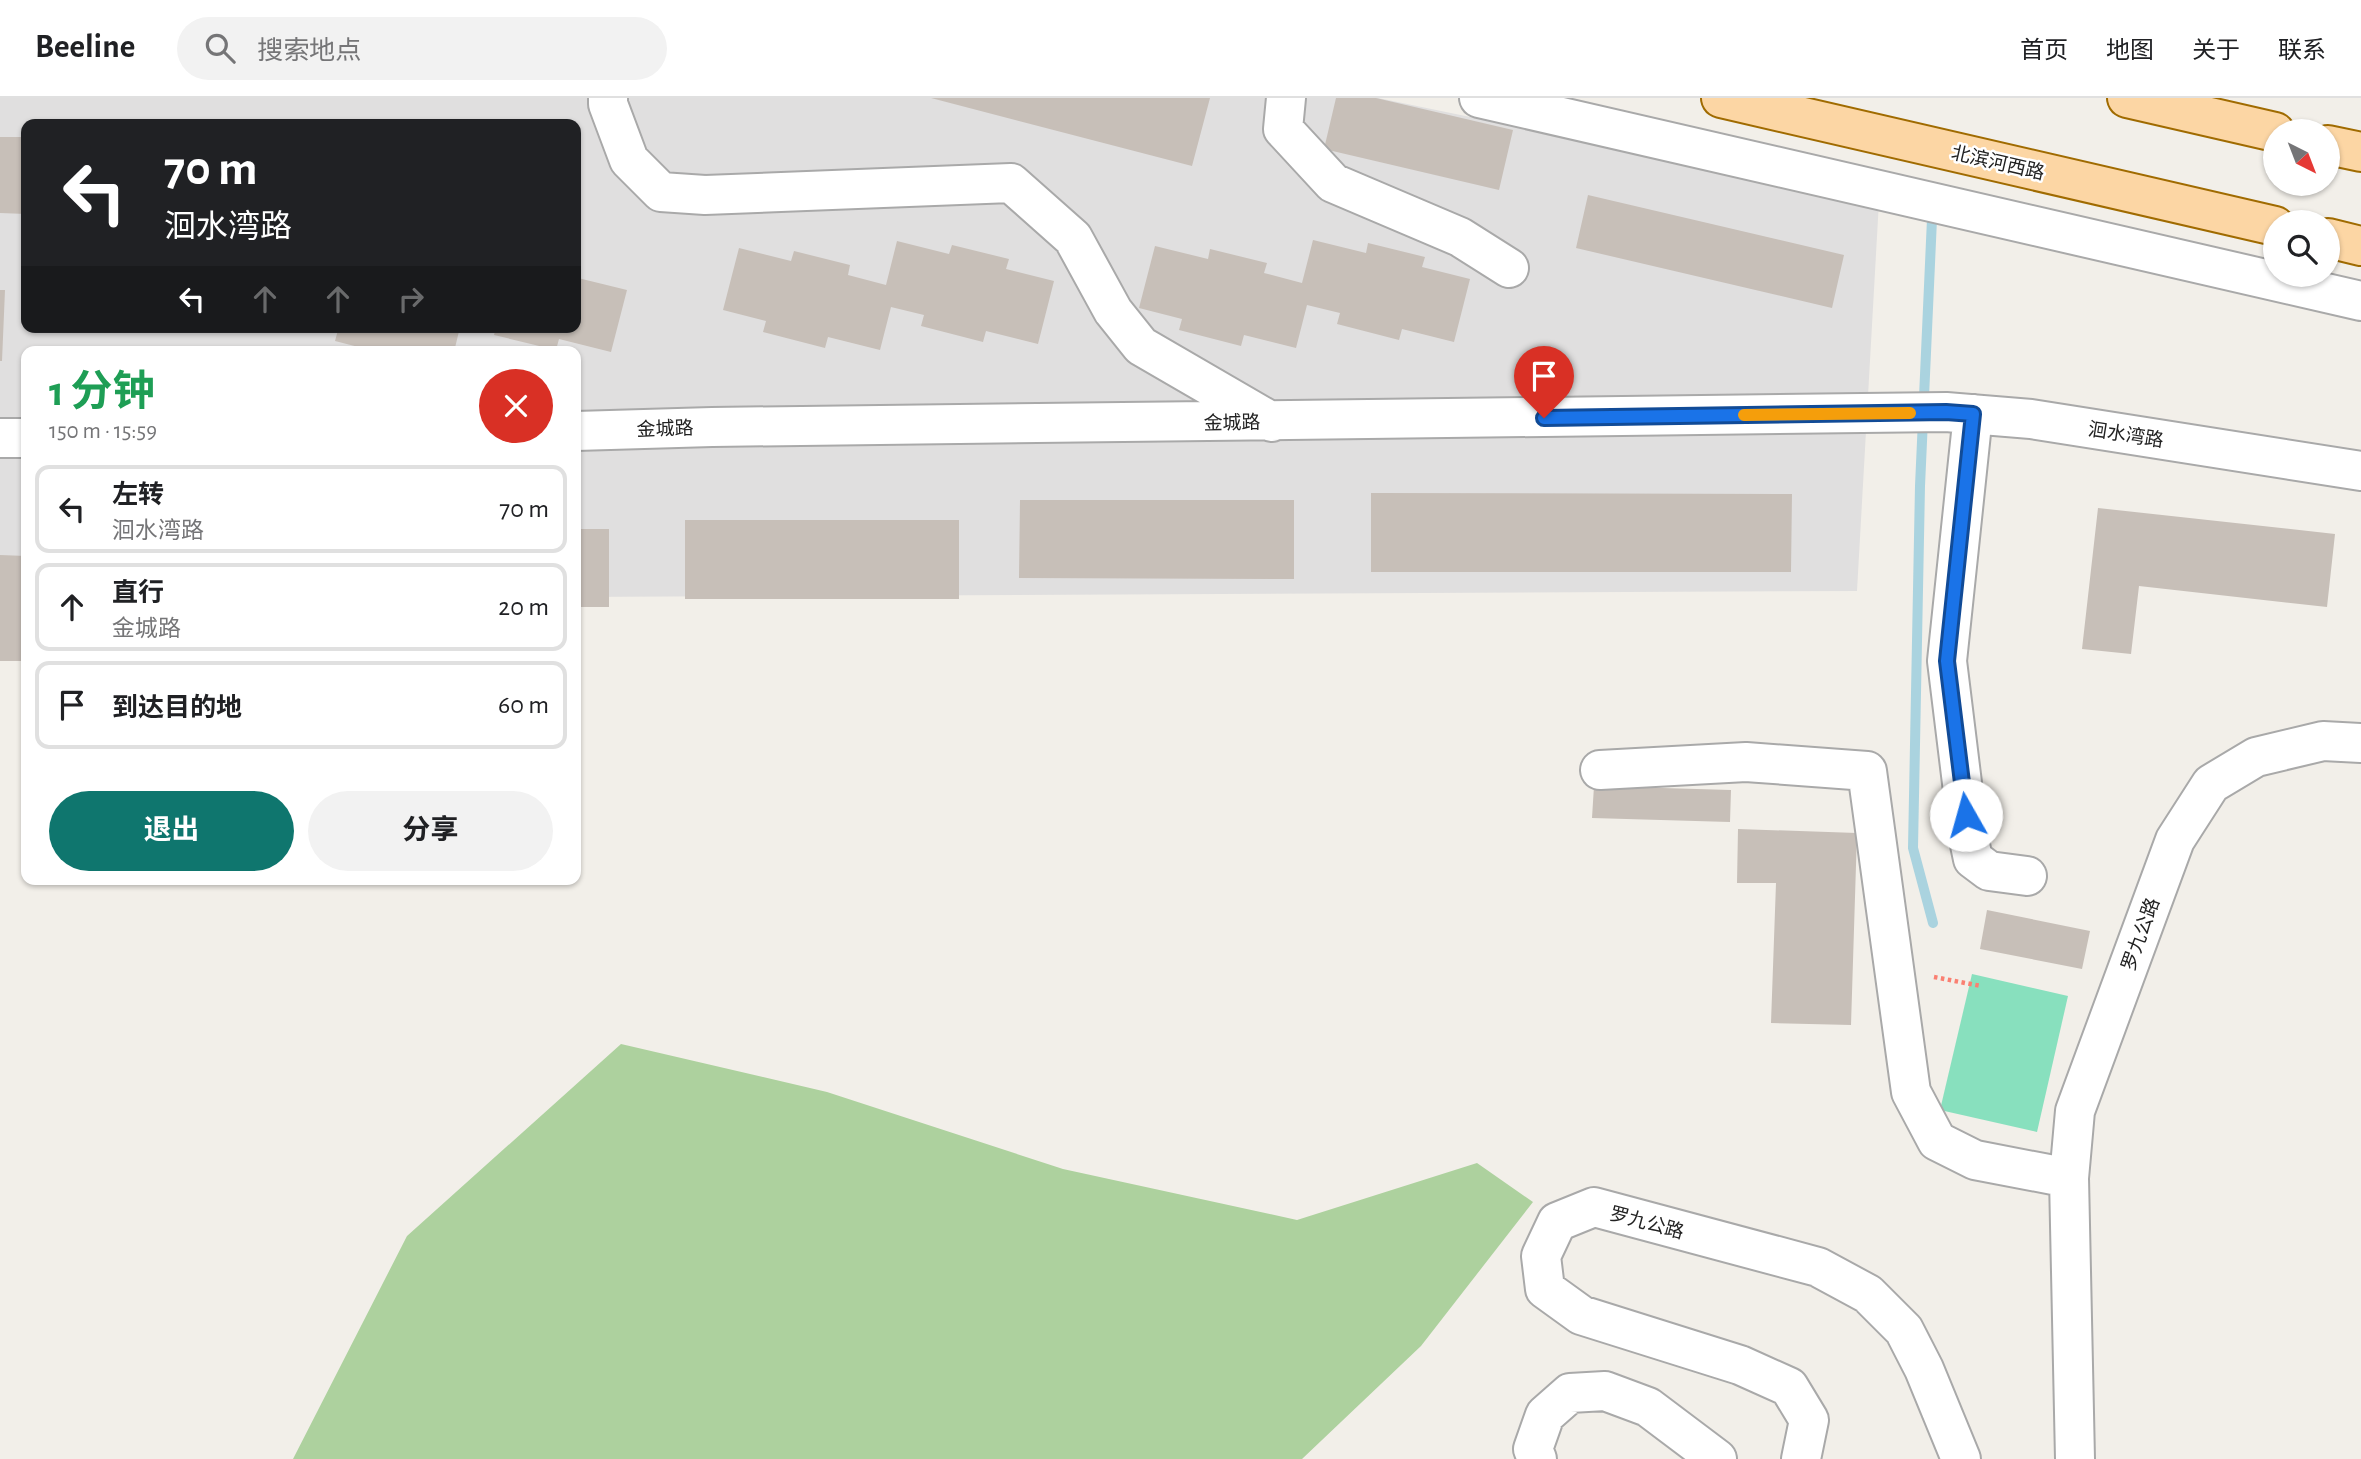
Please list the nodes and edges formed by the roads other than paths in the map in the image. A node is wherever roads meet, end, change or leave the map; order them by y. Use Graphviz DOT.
graph roads {
  1 [pos="608,98"];
  2 [pos="1286,98"];
  3 [pos="1479,98"];
  4 [pos="1721,98"];
  5 [pos="2127,98"];
  6 [pos="2263,129"];
  7 [pos="2340,148"];
  8 [pos="2361,152"];
  9 [pos="2263,223"];
  10 [pos="2340,241"];
  11 [pos="2361,246"];
  12 [pos="1509,268"];
  13 [pos="2361,301"];
  14 [pos="1889,413"];
  15 [pos="1959,413"];
  16 [pos="1272,422"];
  17 [pos="581,431"];
  18 [pos="0,438"];
  19 [pos="21,438"];
  20 [pos="2361,471"];
  21 [pos="2361,743"];
  22 [pos="1600,770"];
  23 [pos="2027,876"];
  24 [pos="2069,1178"];
  25 [pos="1536,1459"];
  26 [pos="1717,1459"];
  27 [pos="1801,1459"];
  28 [pos="1961,1459"];
  29 [pos="2075,1459"];
  1 -- 16 [label="street"];
  2 -- 12 [label="street"];
  3 -- 13 [label="street"];
  4 -- 9 [label="main road, 北滨河西路"];
  5 -- 6 [label="main road"];
  7 -- 8 [label="main road"];
  10 -- 11 [label="main road"];
  14 -- 15 [label="street, 洄水湾路"];
  14 -- 16 [label="street, 金城路"];
  15 -- 20 [label="street, 洄水湾路"];
  15 -- 23 [label="street"];
  16 -- 17 [label="street, 金城路"];
  18 -- 19 [label="street"];
  21 -- 24 [label="street, 罗九公路"];
  22 -- 24 [label="street"];
  24 -- 29 [label="street, 罗九公路"];
  25 -- 26 [label="street"];
  27 -- 28 [label="street, 罗九公路"];
}
